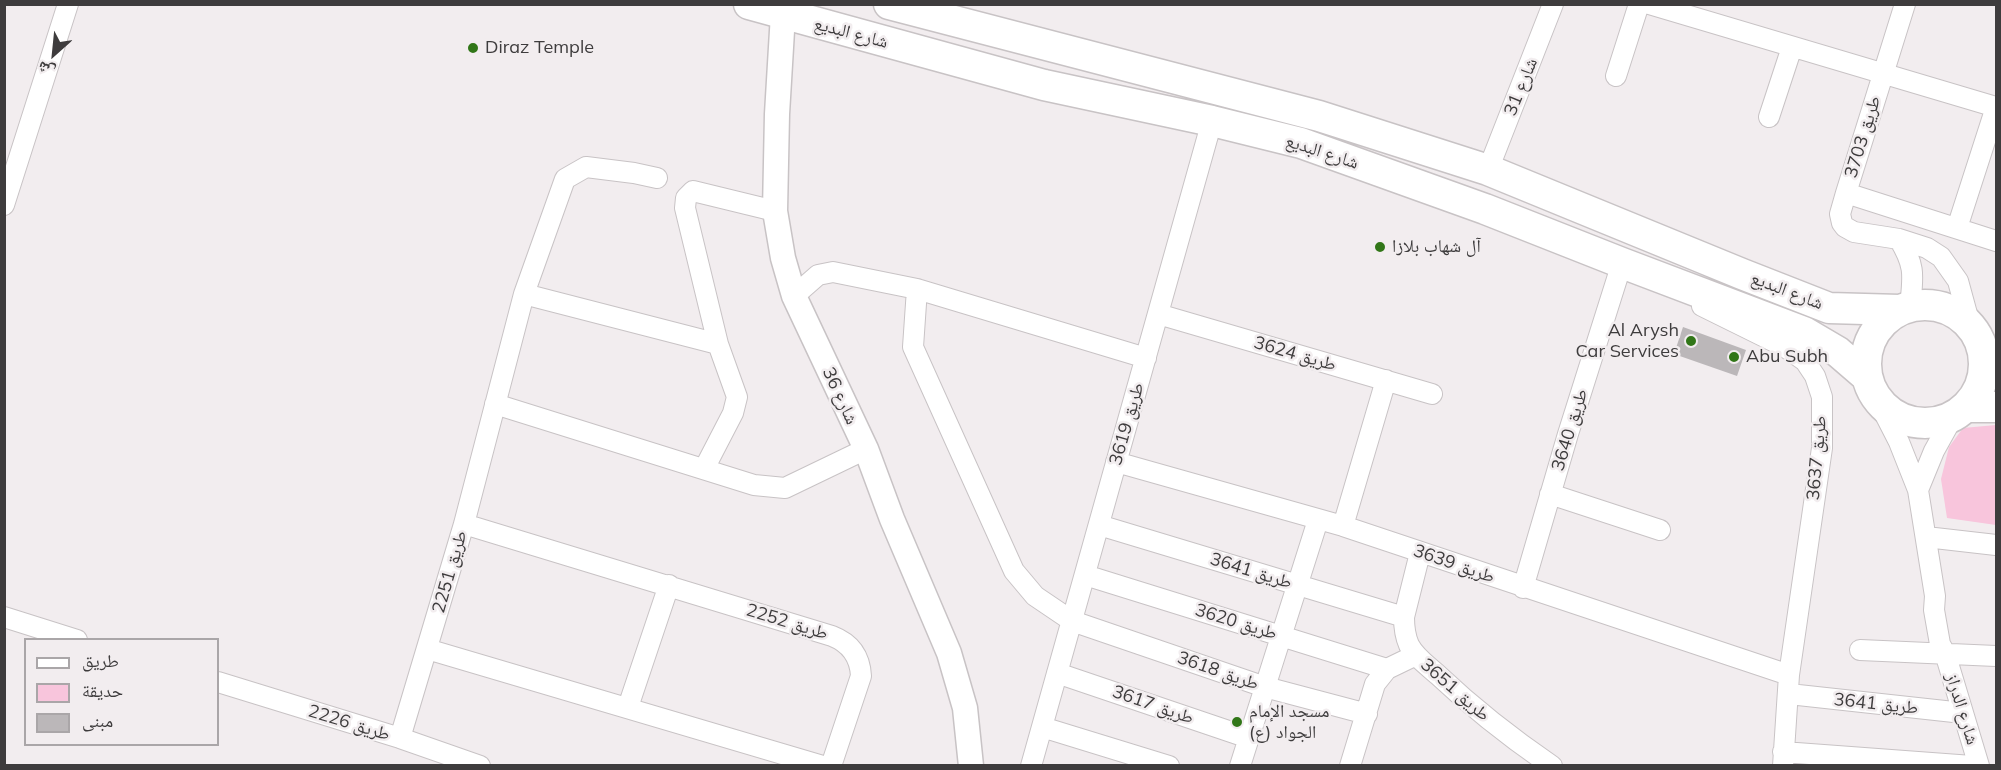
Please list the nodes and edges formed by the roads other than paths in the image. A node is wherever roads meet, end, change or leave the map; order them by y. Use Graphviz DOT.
graph roads {
  1 [pos="68,4"];
  2 [pos="749,4"];
  3 [pos="889,4"];
  4 [pos="1553,4"];
  5 [pos="1639,4"];
  6 [pos="1649,4"];
  7 [pos="1905,4"];
  8 [pos="783,14"];
  9 [pos="1792,47"];
  10 [pos="1883,74"];
  11 [pos="1616,76"];
  12 [pos="1996,107"];
  13 [pos="1769,117"];
  14 [pos="1212,121"];
  15 [pos="1488,170"];
  16 [pos="657,178"];
  17 [pos="1846,193"];
  18 [pos="4,205"];
  19 [pos="775,211"];
  20 [pos="1957,228"];
  21 [pos="1899,240"];
  22 [pos="1996,241"];
  23 [pos="1622,263"];
  24 [pos="917,289"];
  25 [pos="524,294"];
  26 [pos="794,296"];
  27 [pos="1905,309"];
  28 [pos="1158,314"];
  29 [pos="1983,343"];
  30 [pos="718,344"];
  31 [pos="1146,358"];
  32 [pos="1386,380"];
  33 [pos="1872,388"];
  34 [pos="1432,394"];
  35 [pos="495,404"];
  36 [pos="1996,407"];
  37 [pos="1960,411"];
  38 [pos="866,449"];
  39 [pos="1116,462"];
  40 [pos="704,469"];
  41 [pos="1918,490"];
  42 [pos="1550,494"];
  43 [pos="1318,520"];
  44 [pos="464,524"];
  45 [pos="1099,525"];
  46 [pos="1342,526"];
  47 [pos="1660,530"];
  48 [pos="1926,537"];
  49 [pos="1996,545"];
  50 [pos="1420,553"];
  51 [pos="1085,575"];
  52 [pos="669,585"];
  53 [pos="1298,585"];
  54 [pos="1523,588"];
  55 [pos="4,617"];
  56 [pos="1404,617"];
  57 [pos="1071,621"];
  58 [pos="1281,636"];
  59 [pos="74,638"];
  60 [pos="427,649"];
  61 [pos="1860,650"];
  62 [pos="1945,653"];
  63 [pos="1416,655"];
  64 [pos="1996,656"];
  65 [pos="1387,669"];
  66 [pos="1057,673"];
  67 [pos="219,682"];
  68 [pos="1789,684"];
  69 [pos="1265,687"];
  70 [pos="628,707"];
  71 [pos="1963,713"];
  72 [pos="1367,714"];
  73 [pos="1042,727"];
  74 [pos="400,738"];
  75 [pos="1249,738"];
  76 [pos="1783,759"];
  77 [pos="456,762"];
  78 [pos="1356,764"];
  79 [pos="480,765"];
  80 [pos="823,765"];
  81 [pos="831,765"];
  82 [pos="971,765"];
  83 [pos="1031,765"];
  84 [pos="1169,765"];
  85 [pos="1240,765"];
  86 [pos="1551,765"];
  87 [pos="1972,765"];
  88 [pos="1979,765"];
  1 -- 18 [label="street"];
  2 -- 8 [label="main road, شارع البديع"];
  3 -- 15 [label="main road, شارع البديع"];
  4 -- 15 [label="street, شارع 31"];
  5 -- 11 [label="street"];
  6 -- 9 [label="street"];
  7 -- 10 [label="street, طريق 3703"];
  8 -- 14 [label="main road, شارع البديع"];
  8 -- 19 [label="street, شارع 36"];
  9 -- 10 [label="street"];
  9 -- 13 [label="street"];
  10 -- 12 [label="street, طريق 3703"];
  10 -- 17 [label="street, طريق 3703"];
  12 -- 20 [label="street, طريق 3703"];
  14 -- 23 [label="main road, شارع البديع"];
  14 -- 28 [label="street, طريق 3619"];
  15 -- 27 [label="main road, شارع البديع"];
  16 -- 25 [label="street, طريق 2251"];
  17 -- 20 [label="street, طريق 3703"];
  17 -- 21 [label="street"];
  19 -- 26 [label="street, شارع 36"];
  19 -- 30 [label="street"];
  20 -- 22 [label="street, طريق 3703"];
  21 -- 27 [label="street"];
  21 -- 29 [label="street"];
  23 -- 33 [label="main road, شارع البديع"];
  23 -- 42 [label="street, طريق 3640"];
  23 -- 68 [label="street, طريق 3637"];
  24 -- 26 [label="street"];
  24 -- 31 [label="street"];
  24 -- 57 [label="street, طريق 3618"];
  25 -- 30 [label="street"];
  25 -- 35 [label="street, طريق 2251"];
  26 -- 38 [label="street, شارع 36"];
  27 -- 29 [label="main road"];
  27 -- 33 [label="main road"];
  28 -- 31 [label="street, طريق 3619"];
  28 -- 32 [label="street, طريق 3624"];
  29 -- 37 [label="main road"];
  30 -- 40 [label="street"];
  31 -- 39 [label="street, طريق 3619"];
  32 -- 34 [label="street, طريق 3624"];
  32 -- 46 [label="street"];
  33 -- 37 [label="main road"];
  33 -- 41 [label="street, شارع الدراز"];
  35 -- 40 [label="street"];
  35 -- 44 [label="street, طريق 2251"];
  36 -- 37 [label="main road"];
  37 -- 41 [label="street"];
  38 -- 40 [label="street"];
  38 -- 82 [label="street, شارع 36"];
  39 -- 43 [label="street, طريق 3639"];
  39 -- 45 [label="street, طريق 3619"];
  41 -- 48 [label="street, شارع الدراز"];
  42 -- 47 [label="street, طريق 3640"];
  42 -- 54 [label="street, طريق 3640"];
  43 -- 46 [label="street, طريق 3639"];
  43 -- 53 [label="street"];
  44 -- 52 [label="street, طريق 2252"];
  44 -- 60 [label="street, طريق 2251"];
  45 -- 51 [label="street, طريق 3619"];
  45 -- 53 [label="street, طريق 3641"];
  46 -- 50 [label="street, طريق 3639"];
  48 -- 49 [label="street"];
  48 -- 62 [label="street, شارع الدراز"];
  50 -- 54 [label="street, طريق 3639"];
  50 -- 56 [label="street, طريق 3651"];
  51 -- 57 [label="street, طريق 3619"];
  51 -- 58 [label="street, طريق 3620"];
  52 -- 70 [label="street"];
  52 -- 81 [label="street, طريق 2252"];
  53 -- 56 [label="street, طريق 3641"];
  53 -- 58 [label="street"];
  54 -- 68 [label="street, طريق 3639"];
  55 -- 59 [label="street"];
  56 -- 63 [label="street, طريق 3651"];
  57 -- 66 [label="street, طريق 3619"];
  57 -- 69 [label="street, طريق 3618"];
  58 -- 65 [label="street, طريق 3620"];
  58 -- 69 [label="street"];
  60 -- 70 [label="street"];
  60 -- 74 [label="street, طريق 2251"];
  61 -- 62 [label="street"];
  62 -- 64 [label="street"];
  62 -- 71 [label="street, شارع الدراز"];
  63 -- 65 [label="street"];
  63 -- 86 [label="street, طريق 3651"];
  65 -- 72 [label="street"];
  66 -- 73 [label="street, طريق 3619"];
  66 -- 75 [label="street, طريق 3617"];
  67 -- 74 [label="street, طريق 2226"];
  68 -- 71 [label="street, طريق 3641"];
  68 -- 76 [label="street, طريق 3637"];
  69 -- 72 [label="street, طريق 3618"];
  69 -- 75 [label="street"];
  70 -- 80 [label="street"];
  71 -- 88 [label="street, شارع الدراز"];
  72 -- 78 [label="street"];
  73 -- 83 [label="street, طريق 3619"];
  73 -- 84 [label="street"];
  74 -- 77 [label="street, طريق 2226"];
  75 -- 85 [label="street"];
  76 -- 87 [label="street"];
  77 -- 79 [label="street, طريق 2226"];
}
